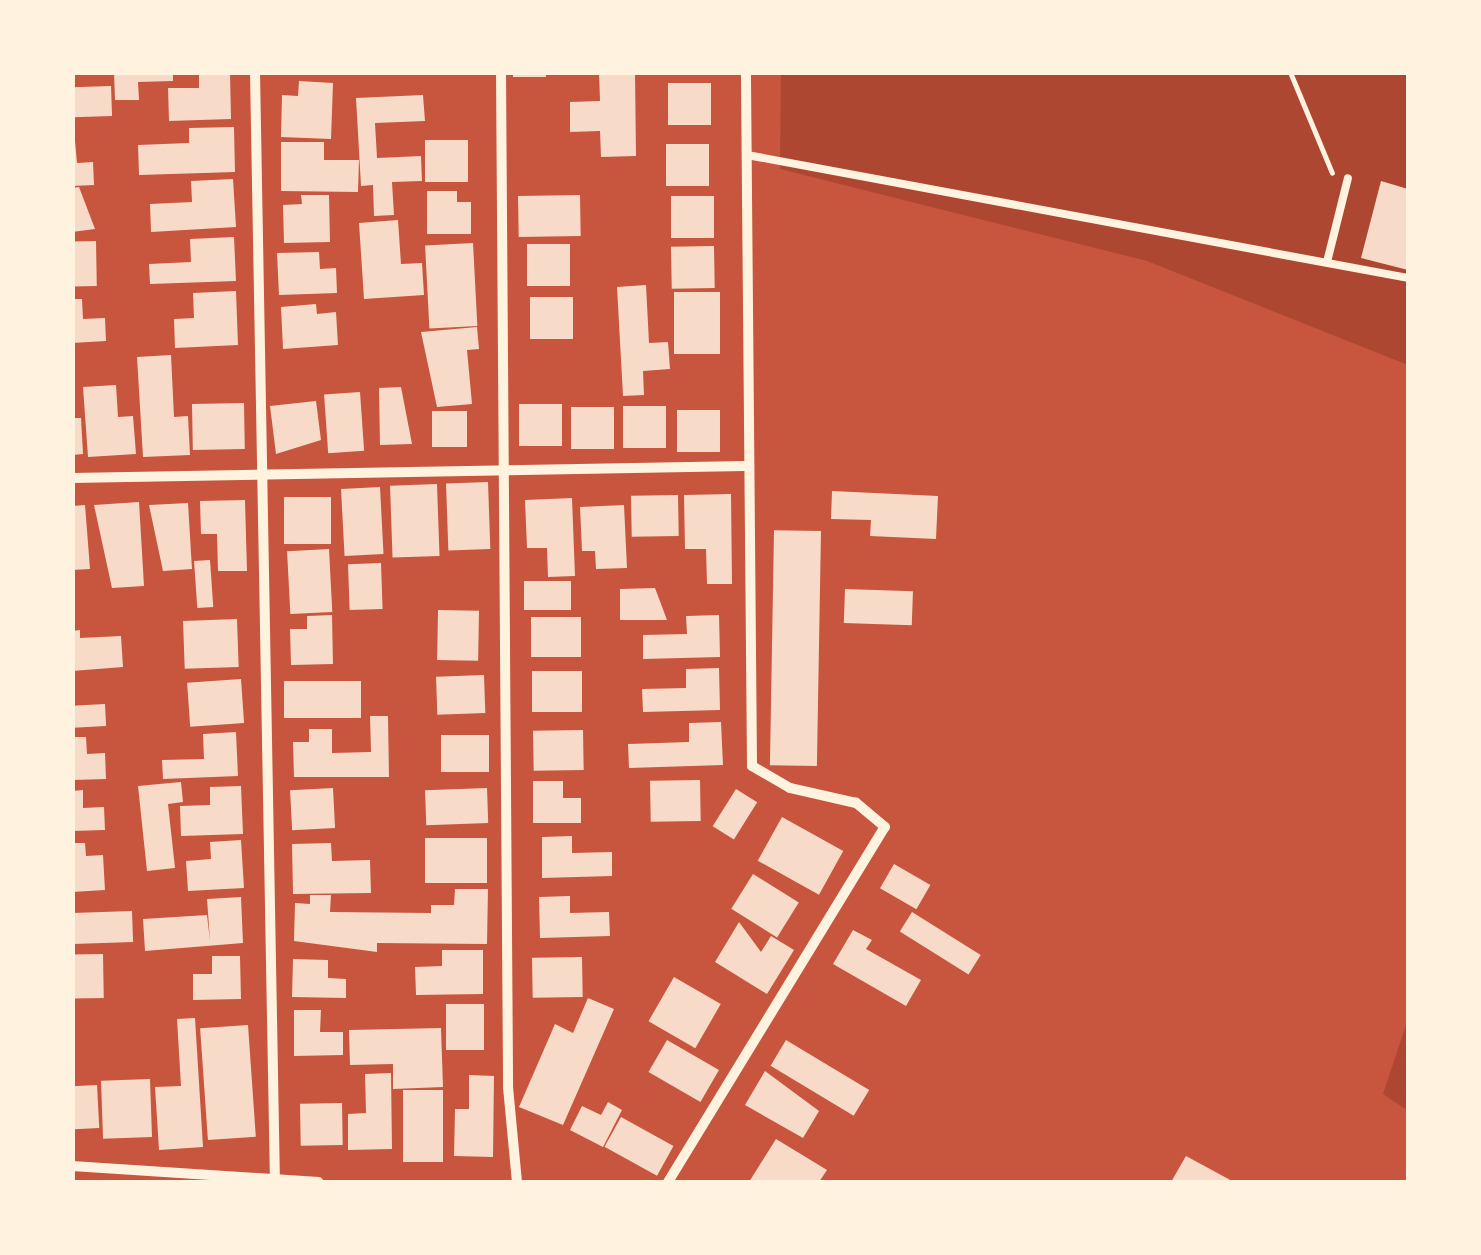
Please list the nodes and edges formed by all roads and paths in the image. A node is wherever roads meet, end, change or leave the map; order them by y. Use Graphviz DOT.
graph roads {
  1 [pos="256,72"];
  2 [pos="501,72"];
  3 [pos="746,72"];
  4 [pos="1290,72"];
  5 [pos="747,154"];
  6 [pos="1348,178"];
  7 [pos="1343,198"];
  8 [pos="1328,258"];
  9 [pos="1408,278"];
  10 [pos="506,466"];
  11 [pos="746,466"];
  12 [pos="264,476"];
  13 [pos="72,478"];
  14 [pos="72,1166"];
  15 [pos="276,1181"];
  16 [pos="318,1182"];
  17 [pos="517,1182"];
  18 [pos="668,1182"];
  1 -- 12 [label="street"];
  2 -- 10 [label="street"];
  3 -- 5 [label="street"];
  4 -- 7 [label="path"];
  5 -- 8 [label="lane"];
  5 -- 11 [label="street"];
  6 -- 7 [label="lane"];
  7 -- 8 [label="lane"];
  8 -- 9 [label="lane"];
  10 -- 11 [label="street"];
  10 -- 12 [label="street"];
  10 -- 17 [label="street"];
  11 -- 18 [label="street"];
  12 -- 13 [label="street"];
  12 -- 15 [label="street"];
  14 -- 15 [label="street"];
  15 -- 16 [label="street"];
}
